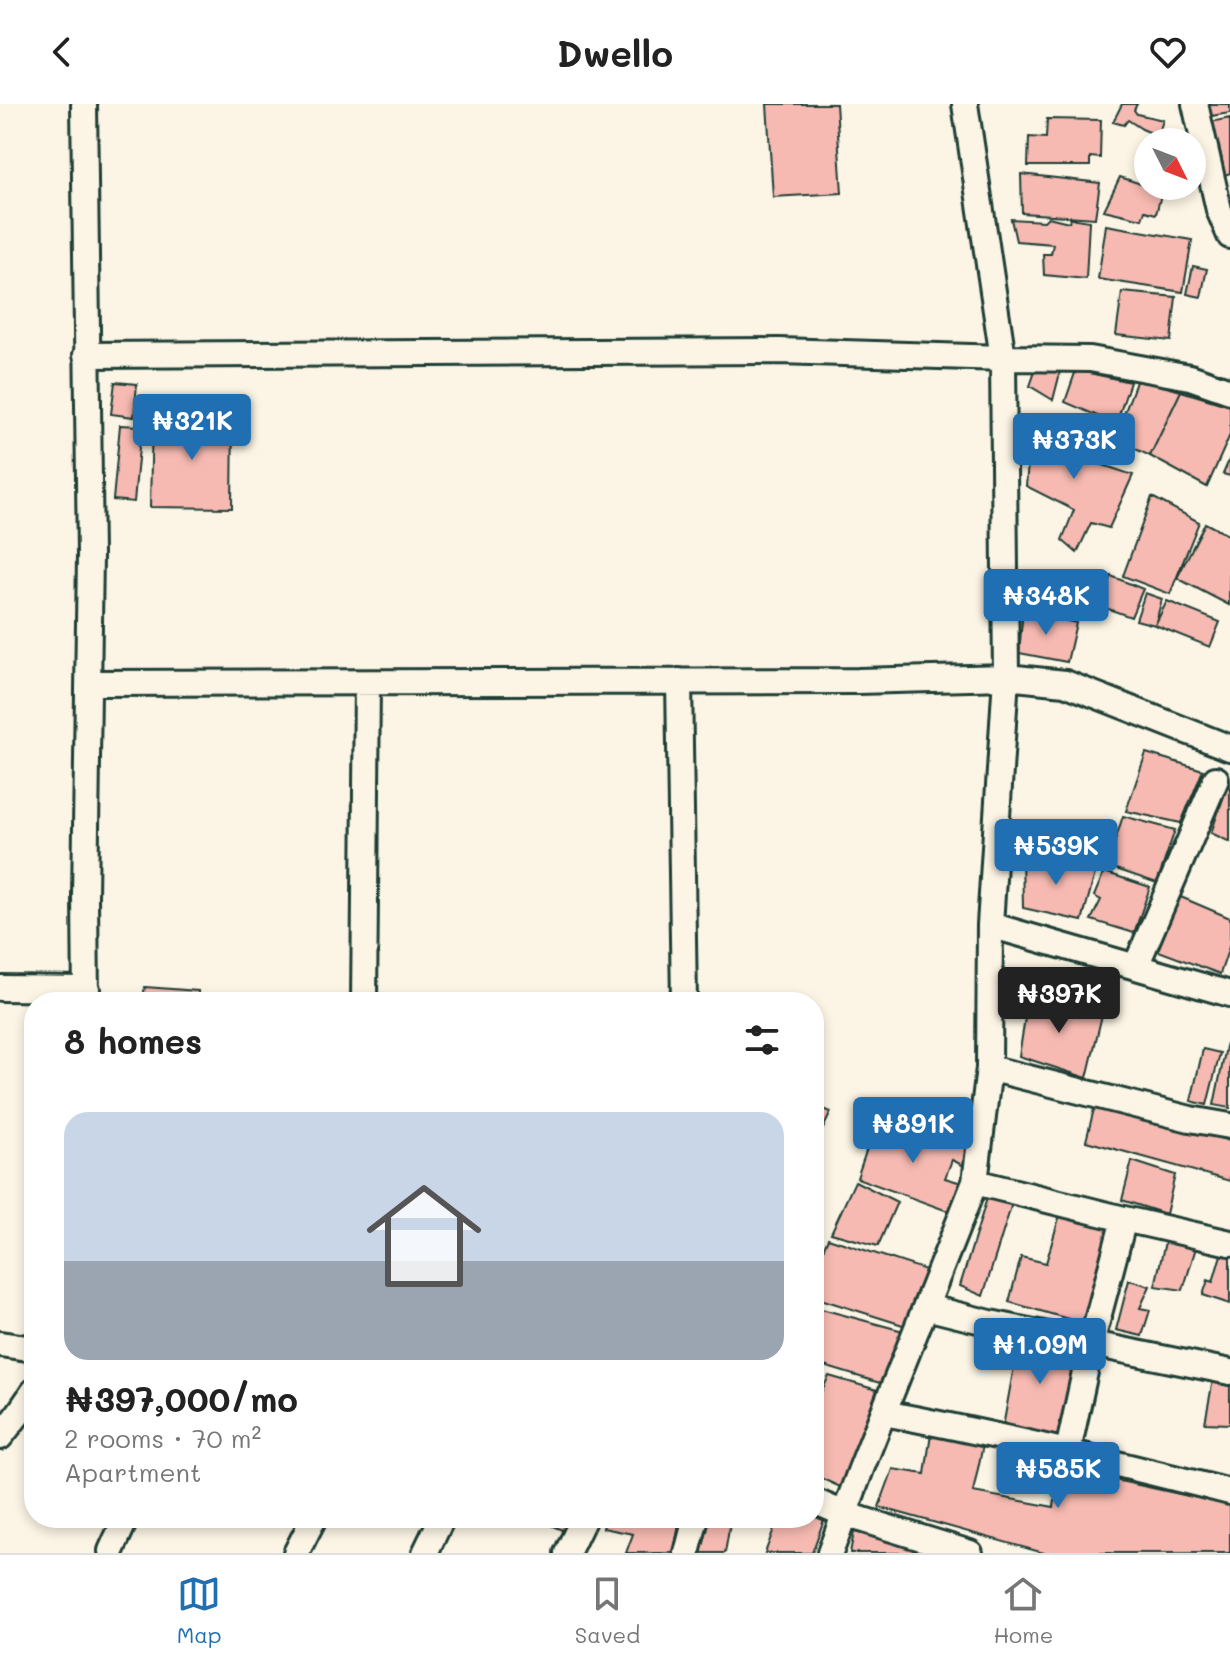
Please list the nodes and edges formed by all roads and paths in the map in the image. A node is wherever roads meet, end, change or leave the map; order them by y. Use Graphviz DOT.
graph roads {
  1 [pos="84,104"];
  2 [pos="965,104"];
  3 [pos="1195,104"];
  4 [pos="1230,236"];
  5 [pos="86,355"];
  6 [pos="1003,358"];
  7 [pos="1230,391"];
  8 [pos="1006,677"];
  9 [pos="679,681"];
  10 [pos="89,683"];
  11 [pos="367,683"];
  12 [pos="1230,748"];
  13 [pos="1216,779"];
  14 [pos="990,925"];
  15 [pos="1136,966"];
  16 [pos="0,988"];
  17 [pos="43,992"];
  18 [pos="86,992"];
  19 [pos="364,992"];
  20 [pos="684,992"];
  21 [pos="1230,994"];
  22 [pos="989,1068"];
  23 [pos="1230,1126"];
  24 [pos="975,1182"];
  25 [pos="1124,1219"];
  26 [pos="1230,1243"];
  27 [pos="926,1307"];
  28 [pos="0,1344"];
  29 [pos="1091,1344"];
  30 [pos="24,1348"];
  31 [pos="1230,1372"];
  32 [pos="24,1406"];
  33 [pos="884,1413"];
  34 [pos="0,1437"];
  35 [pos="1068,1451"];
  36 [pos="1230,1492"];
  37 [pos="824,1505"];
  38 [pos="844,1514"];
  39 [pos="121,1528"];
  40 [pos="309,1528"];
  41 [pos="437,1528"];
  42 [pos="579,1528"];
  43 [pos="693,1528"];
  44 [pos="111,1551"];
  45 [pos="296,1553"];
  46 [pos="425,1553"];
  47 [pos="567,1553"];
  48 [pos="687,1553"];
  49 [pos="830,1553"];
  50 [pos="970,1553"];
  1 -- 5 [label="street"];
  2 -- 6 [label="street"];
  3 -- 4 [label="street"];
  5 -- 6 [label="street"];
  5 -- 10 [label="street"];
  6 -- 7 [label="street"];
  6 -- 8 [label="street"];
  8 -- 9 [label="street"];
  8 -- 12 [label="street"];
  8 -- 14 [label="street"];
  9 -- 11 [label="street"];
  9 -- 20 [label="street"];
  10 -- 11 [label="street"];
  10 -- 18 [label="street"];
  11 -- 19 [label="street"];
  13 -- 15 [label="street"];
  14 -- 15 [label="street"];
  14 -- 22 [label="street"];
  15 -- 21 [label="street"];
  16 -- 17 [label="street"];
  22 -- 23 [label="street"];
  22 -- 24 [label="street"];
  24 -- 25 [label="street"];
  24 -- 27 [label="street"];
  25 -- 26 [label="street"];
  25 -- 29 [label="street"];
  27 -- 29 [label="street"];
  27 -- 33 [label="street"];
  28 -- 30 [label="street"];
  29 -- 31 [label="street"];
  29 -- 35 [label="street"];
  32 -- 34 [label="street"];
  33 -- 35 [label="street"];
  33 -- 38 [label="street"];
  35 -- 36 [label="street"];
  37 -- 38 [label="street"];
  38 -- 49 [label="street"];
  38 -- 50 [label="street"];
  39 -- 44 [label="street"];
  40 -- 45 [label="street"];
  41 -- 46 [label="street"];
  42 -- 47 [label="street"];
  43 -- 48 [label="street"];
}
